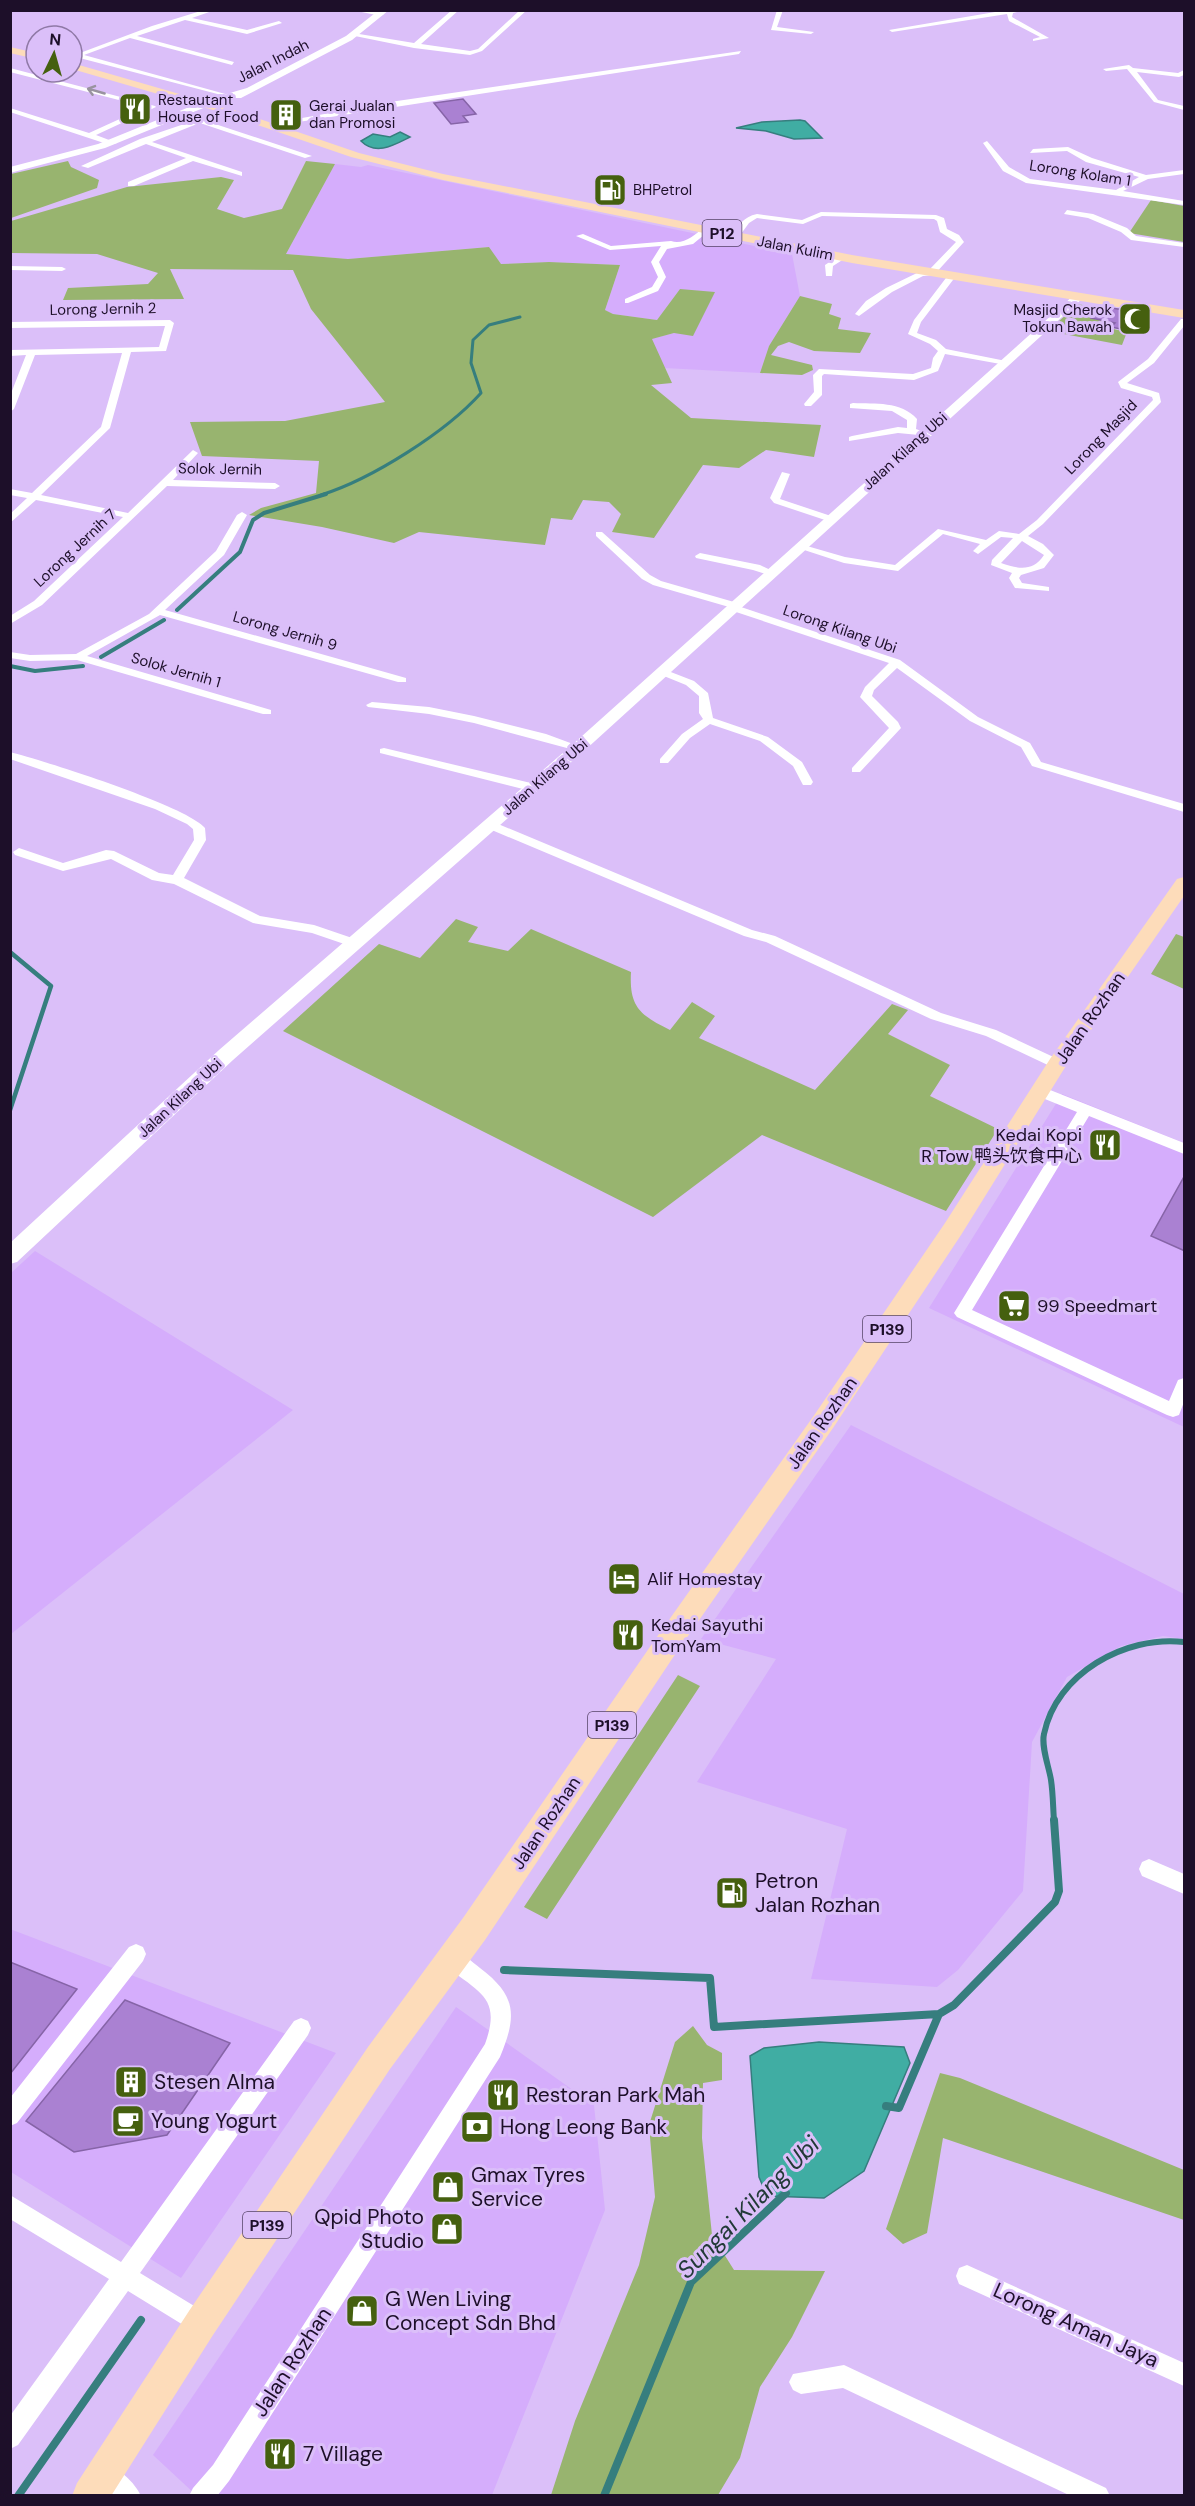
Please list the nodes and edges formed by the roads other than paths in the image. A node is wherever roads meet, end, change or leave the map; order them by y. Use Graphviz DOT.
graph roads {
  1 [pos="212,10"];
  2 [pos="355,10"];
  3 [pos="456,10"];
  4 [pos="524,10"];
  5 [pos="780,10"];
  6 [pos="1022,10"];
  7 [pos="383,12"];
  8 [pos="1010,13"];
  9 [pos="185,18"];
  10 [pos="279,23"];
  11 [pos="892,30"];
  12 [pos="811,32"];
  13 [pos="353,35"];
  14 [pos="131,36"];
  15 [pos="1035,40"];
  16 [pos="414,46"];
  17 [pos="739,52"];
  18 [pos="84,53"];
  19 [pos="84,58"];
  20 [pos="232,63"];
  21 [pos="1106,69"];
  22 [pos="10,70"];
  23 [pos="1132,70"];
  24 [pos="84,71"];
  25 [pos="84,72"];
  26 [pos="1185,72"];
  27 [pos="136,83"];
  28 [pos="228,97"];
  29 [pos="171,98"];
  30 [pos="205,106"];
  31 [pos="1185,108"];
  32 [pos="10,110"];
  33 [pos="237,116"];
  34 [pos="188,117"];
  35 [pos="266,125"];
  36 [pos="90,135"];
  37 [pos="129,136"];
  38 [pos="303,138"];
  39 [pos="145,142"];
  40 [pos="113,143"];
  41 [pos="987,143"];
  42 [pos="1033,151"];
  43 [pos="308,156"];
  44 [pos="193,158"];
  45 [pos="85,166"];
  46 [pos="10,170"];
  47 [pos="1185,172"];
  48 [pos="239,174"];
  49 [pos="1146,177"];
  50 [pos="131,184"];
  51 [pos="1117,193"];
  52 [pos="1185,203"];
  53 [pos="1068,212"];
  54 [pos="706,230"];
  55 [pos="580,236"];
  56 [pos="735,236"];
  57 [pos="671,243"];
  58 [pos="1185,245"];
  59 [pos="843,257"];
  60 [pos="10,268"];
  61 [pos="62,269"];
  62 [pos="929,272"];
  63 [pos="829,274"];
  64 [pos="952,276"];
  65 [pos="1078,297"];
  66 [pos="628,301"];
  67 [pos="859,314"];
  68 [pos="1185,314"];
  69 [pos="1185,321"];
  70 [pos="10,325"];
  71 [pos="127,350"];
  72 [pos="944,351"];
  73 [pos="32,352"];
  74 [pos="10,353"];
  75 [pos="1003,363"];
  76 [pos="808,404"];
  77 [pos="854,406"];
  78 [pos="10,409"];
  79 [pos="918,432"];
  80 [pos="852,439"];
  81 [pos="193,453"];
  82 [pos="785,474"];
  83 [pos="165,483"];
  84 [pos="275,486"];
  85 [pos="10,492"];
  86 [pos="37,497"];
  87 [pos="242,515"];
  88 [pos="130,516"];
  89 [pos="831,519"];
  90 [pos="10,520"];
  91 [pos="599,534"];
  92 [pos="1022,537"];
  93 [pos="988,543"];
  94 [pos="800,547"];
  95 [pos="978,551"];
  96 [pos="700,556"];
  97 [pos="1018,572"];
  98 [pos="772,573"];
  99 [pos="1045,590"];
  100 [pos="735,607"];
  101 [pos="159,612"];
  102 [pos="10,621"];
  103 [pos="10,655"];
  104 [pos="78,657"];
  105 [pos="896,662"];
  106 [pos="663,672"];
  107 [pos="402,680"];
  108 [pos="372,705"];
  109 [pos="267,712"];
  110 [pos="709,720"];
  111 [pos="578,748"];
  112 [pos="384,751"];
  113 [pos="10,755"];
  114 [pos="664,761"];
  115 [pos="856,770"];
  116 [pos="807,782"];
  117 [pos="531,787"];
  118 [pos="1185,808"];
  119 [pos="491,825"];
  120 [pos="19,852"];
  121 [pos="177,880"];
  122 [pos="1185,883"];
  123 [pos="353,943"];
  124 [pos="1057,1064"];
  125 [pos="1040,1091"];
  126 [pos="1086,1109"];
  127 [pos="1185,1149"];
  128 [pos="10,1256"];
  129 [pos="1185,1385"];
  130 [pos="1149,1869"];
  131 [pos="1185,1884"];
  132 [pos="136,1954"];
  133 [pos="453,1959"];
  134 [pos="301,2028"];
  135 [pos="10,2116"];
  136 [pos="10,2206"];
  137 [pos="125,2276"];
  138 [pos="967,2276"];
  139 [pos="201,2323"];
  140 [pos="1185,2375"];
  141 [pos="801,2382"];
  142 [pos="10,2437"];
  143 [pos="97,2485"];
  144 [pos="129,2496"];
  145 [pos="201,2496"];
  146 [pos="1098,2496"];
  1 -- 9 [label="street"];
  2 -- 7 [label="street"];
  3 -- 16 [label="street"];
  4 -- 16 [label="street"];
  5 -- 12 [label="street"];
  6 -- 8 [label="street"];
  7 -- 13 [label="street, Jalan Indah"];
  8 -- 11 [label="street"];
  8 -- 15 [label="street"];
  9 -- 10 [label="street"];
  9 -- 14 [label="street"];
  13 -- 16 [label="street"];
  13 -- 28 [label="street, Jalan Indah"];
  14 -- 18 [label="street"];
  14 -- 20 [label="street"];
  17 -- 35 [label="street"];
  19 -- 28 [label="street"];
  21 -- 23 [label="street"];
  36 -- 22 [label="street, one-way"];
  23 -- 26 [label="street"];
  23 -- 31 [label="street"];
  24 -- 27 [label="main road, Jalan Kulim / P12"];
  25 -- 29 [label="main road, Jalan Kulim / P12"];
  27 -- 28 [label="main road"];
  27 -- 30 [label="main road, Jalan Kulim / P12"];
  28 -- 30 [label="street, Jalan Indah"];
  28 -- 33 [label="main road"];
  29 -- 30 [label="main road, Jalan Kulim / P12"];
  29 -- 34 [label="main road"];
  30 -- 33 [label="main road, Jalan Kulim / P12"];
  30 -- 34 [label="street, Jalan Indah"];
  32 -- 36 [label="street"];
  33 -- 35 [label="main road, Jalan Kulim / P12"];
  34 -- 37 [label="street, Jalan Indah"];
  34 -- 38 [label="main road"];
  34 -- 39 [label="street"];
  34 -- 43 [label="street"];
  35 -- 38 [label="main road, Jalan Kulim / P12"];
  36 -- 40 [label="street"];
  37 -- 39 [label="street"];
  37 -- 40 [label="street, Jalan Indah"];
  38 -- 54 [label="main road, Jalan Kulim / P12"];
  39 -- 44 [label="street"];
  39 -- 45 [label="street"];
  40 -- 46 [label="street, Jalan Indah"];
  41 -- 51 [label="street, Lorong Kolam 1"];
  42 -- 49 [label="street"];
  44 -- 48 [label="street"];
  44 -- 50 [label="street"];
  47 -- 49 [label="street"];
  49 -- 51 [label="street"];
  51 -- 52 [label="street, Lorong Kolam 1"];
  53 -- 58 [label="street"];
  54 -- 56 [label="main road, Jalan Kulim / P12"];
  54 -- 57 [label="street"];
  55 -- 57 [label="street"];
  56 -- 59 [label="main road, Jalan Kulim / P12"];
  56 -- 62 [label="street"];
  57 -- 66 [label="street"];
  59 -- 62 [label="main road, Jalan Kulim / P12"];
  59 -- 63 [label="street"];
  60 -- 61 [label="street"];
  62 -- 64 [label="main road, Jalan Kulim / P12"];
  62 -- 67 [label="street"];
  64 -- 65 [label="main road, Jalan Kulim / P12"];
  64 -- 72 [label="street"];
  65 -- 68 [label="main road, Jalan Kulim / P12"];
  65 -- 75 [label="street, Jalan Kilang Ubi"];
  69 -- 92 [label="street, Lorong Masjid"];
  70 -- 71 [label="street, Lorong Jernih 2"];
  71 -- 73 [label="street"];
  71 -- 86 [label="street"];
  72 -- 75 [label="street"];
  72 -- 76 [label="street"];
  73 -- 74 [label="street"];
  73 -- 78 [label="street"];
  75 -- 79 [label="street, Jalan Kilang Ubi"];
  77 -- 79 [label="street"];
  79 -- 80 [label="street"];
  79 -- 89 [label="street, Jalan Kilang Ubi"];
  81 -- 83 [label="street, Lorong Jernih 7"];
  82 -- 89 [label="street"];
  83 -- 84 [label="street, Solok Jernih"];
  83 -- 88 [label="street, Lorong Jernih 7"];
  85 -- 86 [label="street, Lorong Jernih 7"];
  86 -- 88 [label="street, Lorong Jernih 7"];
  86 -- 90 [label="street"];
  87 -- 101 [label="street"];
  88 -- 102 [label="street, Lorong Jernih 7"];
  89 -- 94 [label="street, Jalan Kilang Ubi"];
  91 -- 100 [label="street, Lorong Kilang Ubi"];
  92 -- 93 [label="street"];
  92 -- 97 [label="street"];
  92 -- 97 [label="street"];
  93 -- 94 [label="street"];
  93 -- 95 [label="street"];
  94 -- 98 [label="street, Jalan Kilang Ubi"];
  96 -- 98 [label="street"];
  97 -- 99 [label="street"];
  98 -- 100 [label="street, Jalan Kilang Ubi"];
  100 -- 105 [label="street, Lorong Kilang Ubi"];
  100 -- 106 [label="street, Jalan Kilang Ubi"];
  101 -- 104 [label="street"];
  101 -- 107 [label="street, Lorong Jernih 9"];
  103 -- 104 [label="street"];
  104 -- 109 [label="street, Solok Jernih 1"];
  105 -- 115 [label="street"];
  105 -- 118 [label="street, Lorong Kilang Ubi"];
  106 -- 110 [label="street"];
  106 -- 111 [label="street, Jalan Kilang Ubi"];
  108 -- 111 [label="street"];
  110 -- 114 [label="street"];
  110 -- 116 [label="street"];
  111 -- 117 [label="street, Jalan Kilang Ubi"];
  112 -- 117 [label="street"];
  113 -- 121 [label="street"];
  117 -- 119 [label="street, Jalan Kilang Ubi"];
  119 -- 123 [label="street, Jalan Kilang Ubi"];
  119 -- 124 [label="street"];
  120 -- 121 [label="street"];
  121 -- 123 [label="street"];
  122 -- 124 [label="main road, Jalan Rozhan / P139"];
  123 -- 128 [label="street, Jalan Kilang Ubi"];
  124 -- 125 [label="main road, Jalan Rozhan / P139"];
  125 -- 126 [label="street"];
  125 -- 133 [label="main road, Jalan Rozhan / P139"];
  126 -- 127 [label="street"];
  126 -- 129 [label="street"];
  130 -- 131 [label="street"];
  132 -- 135 [label="street"];
  133 -- 139 [label="main road, Jalan Rozhan / P139"];
  133 -- 145 [label="street, Jalan Rozhan"];
  134 -- 137 [label="street"];
  136 -- 137 [label="street"];
  137 -- 139 [label="street"];
  137 -- 142 [label="street"];
  138 -- 140 [label="street, Lorong Aman Jaya"];
  139 -- 143 [label="main road, Jalan Rozhan / P139"];
  141 -- 146 [label="street"];
  143 -- 144 [label="street"];
}
